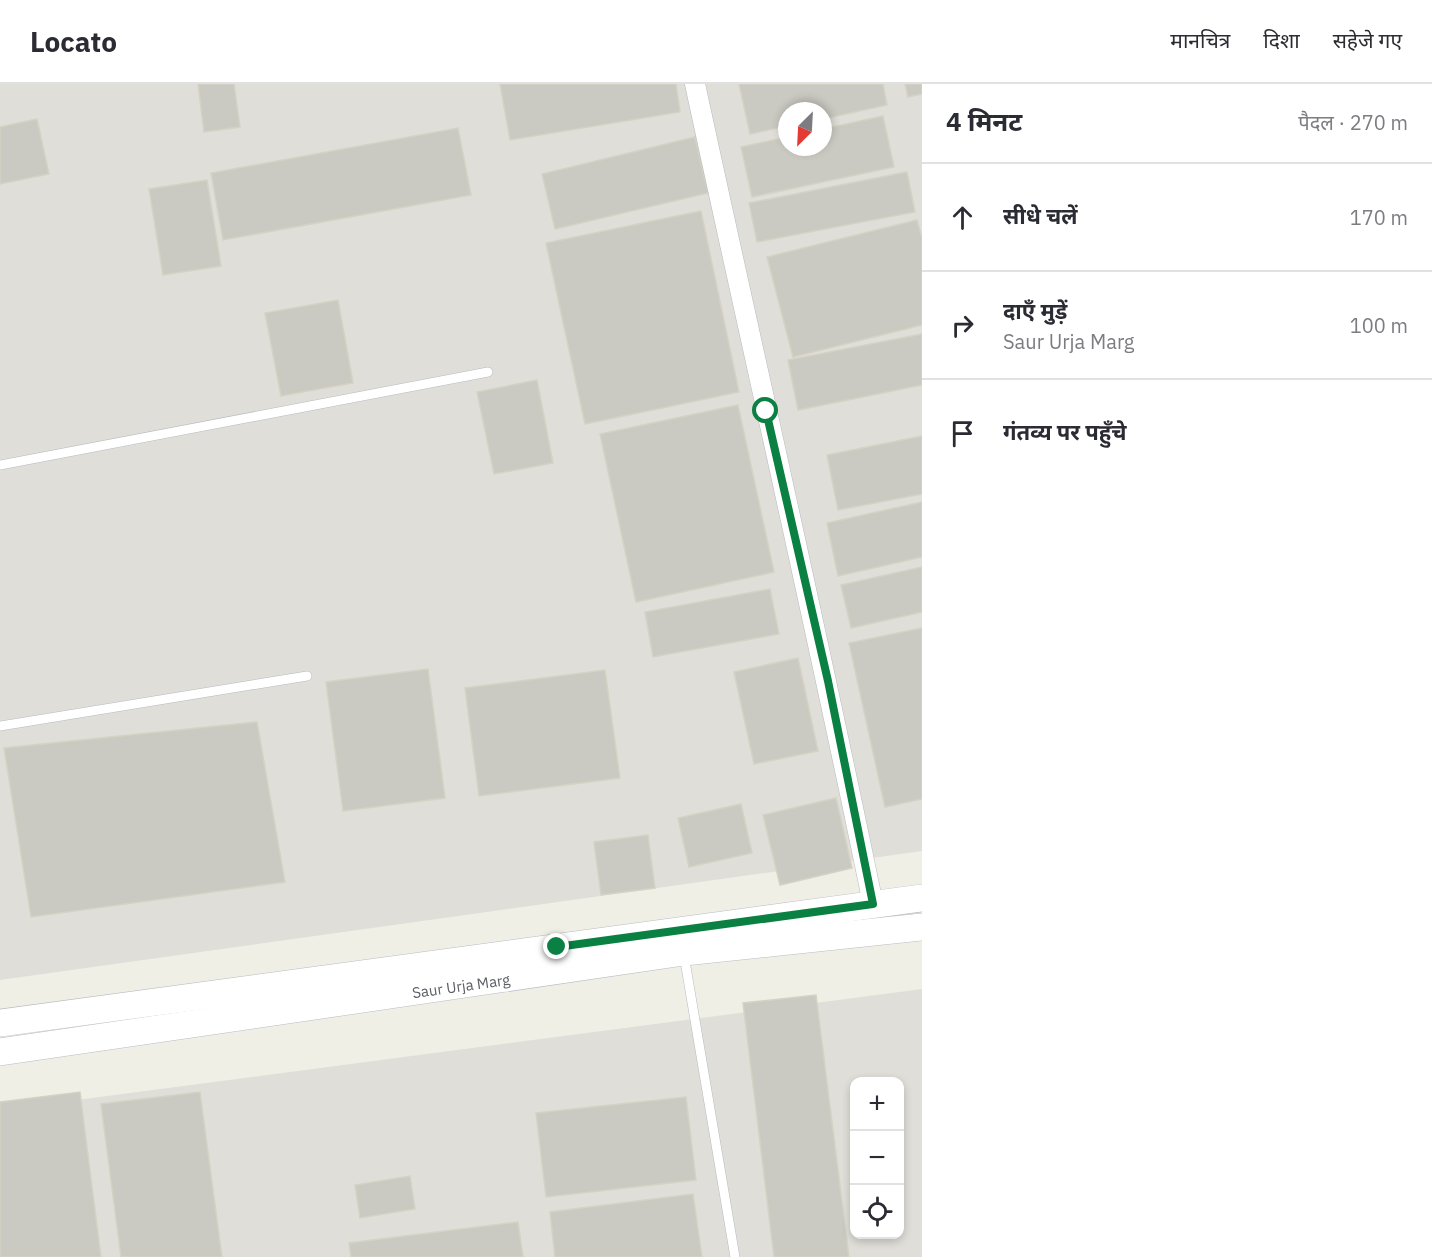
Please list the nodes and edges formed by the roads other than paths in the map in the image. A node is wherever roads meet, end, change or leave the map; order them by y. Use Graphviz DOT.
graph roads {
  1 [pos="695,84"];
  2 [pos="488,372"];
  3 [pos="0,465"];
  4 [pos="307,676"];
  5 [pos="0,726"];
  6 [pos="922,898"];
  7 [pos="873,904"];
  8 [pos="922,927"];
  9 [pos="684,952"];
  10 [pos="0,1023"];
  11 [pos="0,1052"];
  12 [pos="735,1257"];
  1 -- 7 [label="street"];
  2 -- 3 [label="lane"];
  4 -- 5 [label="lane"];
  6 -- 7 [label="street, Saur Urja Marg"];
  7 -- 10 [label="street, Saur Urja Marg"];
  8 -- 9 [label="street, Saur Urja Marg"];
  9 -- 11 [label="street, Saur Urja Marg"];
  9 -- 12 [label="lane"];
}
